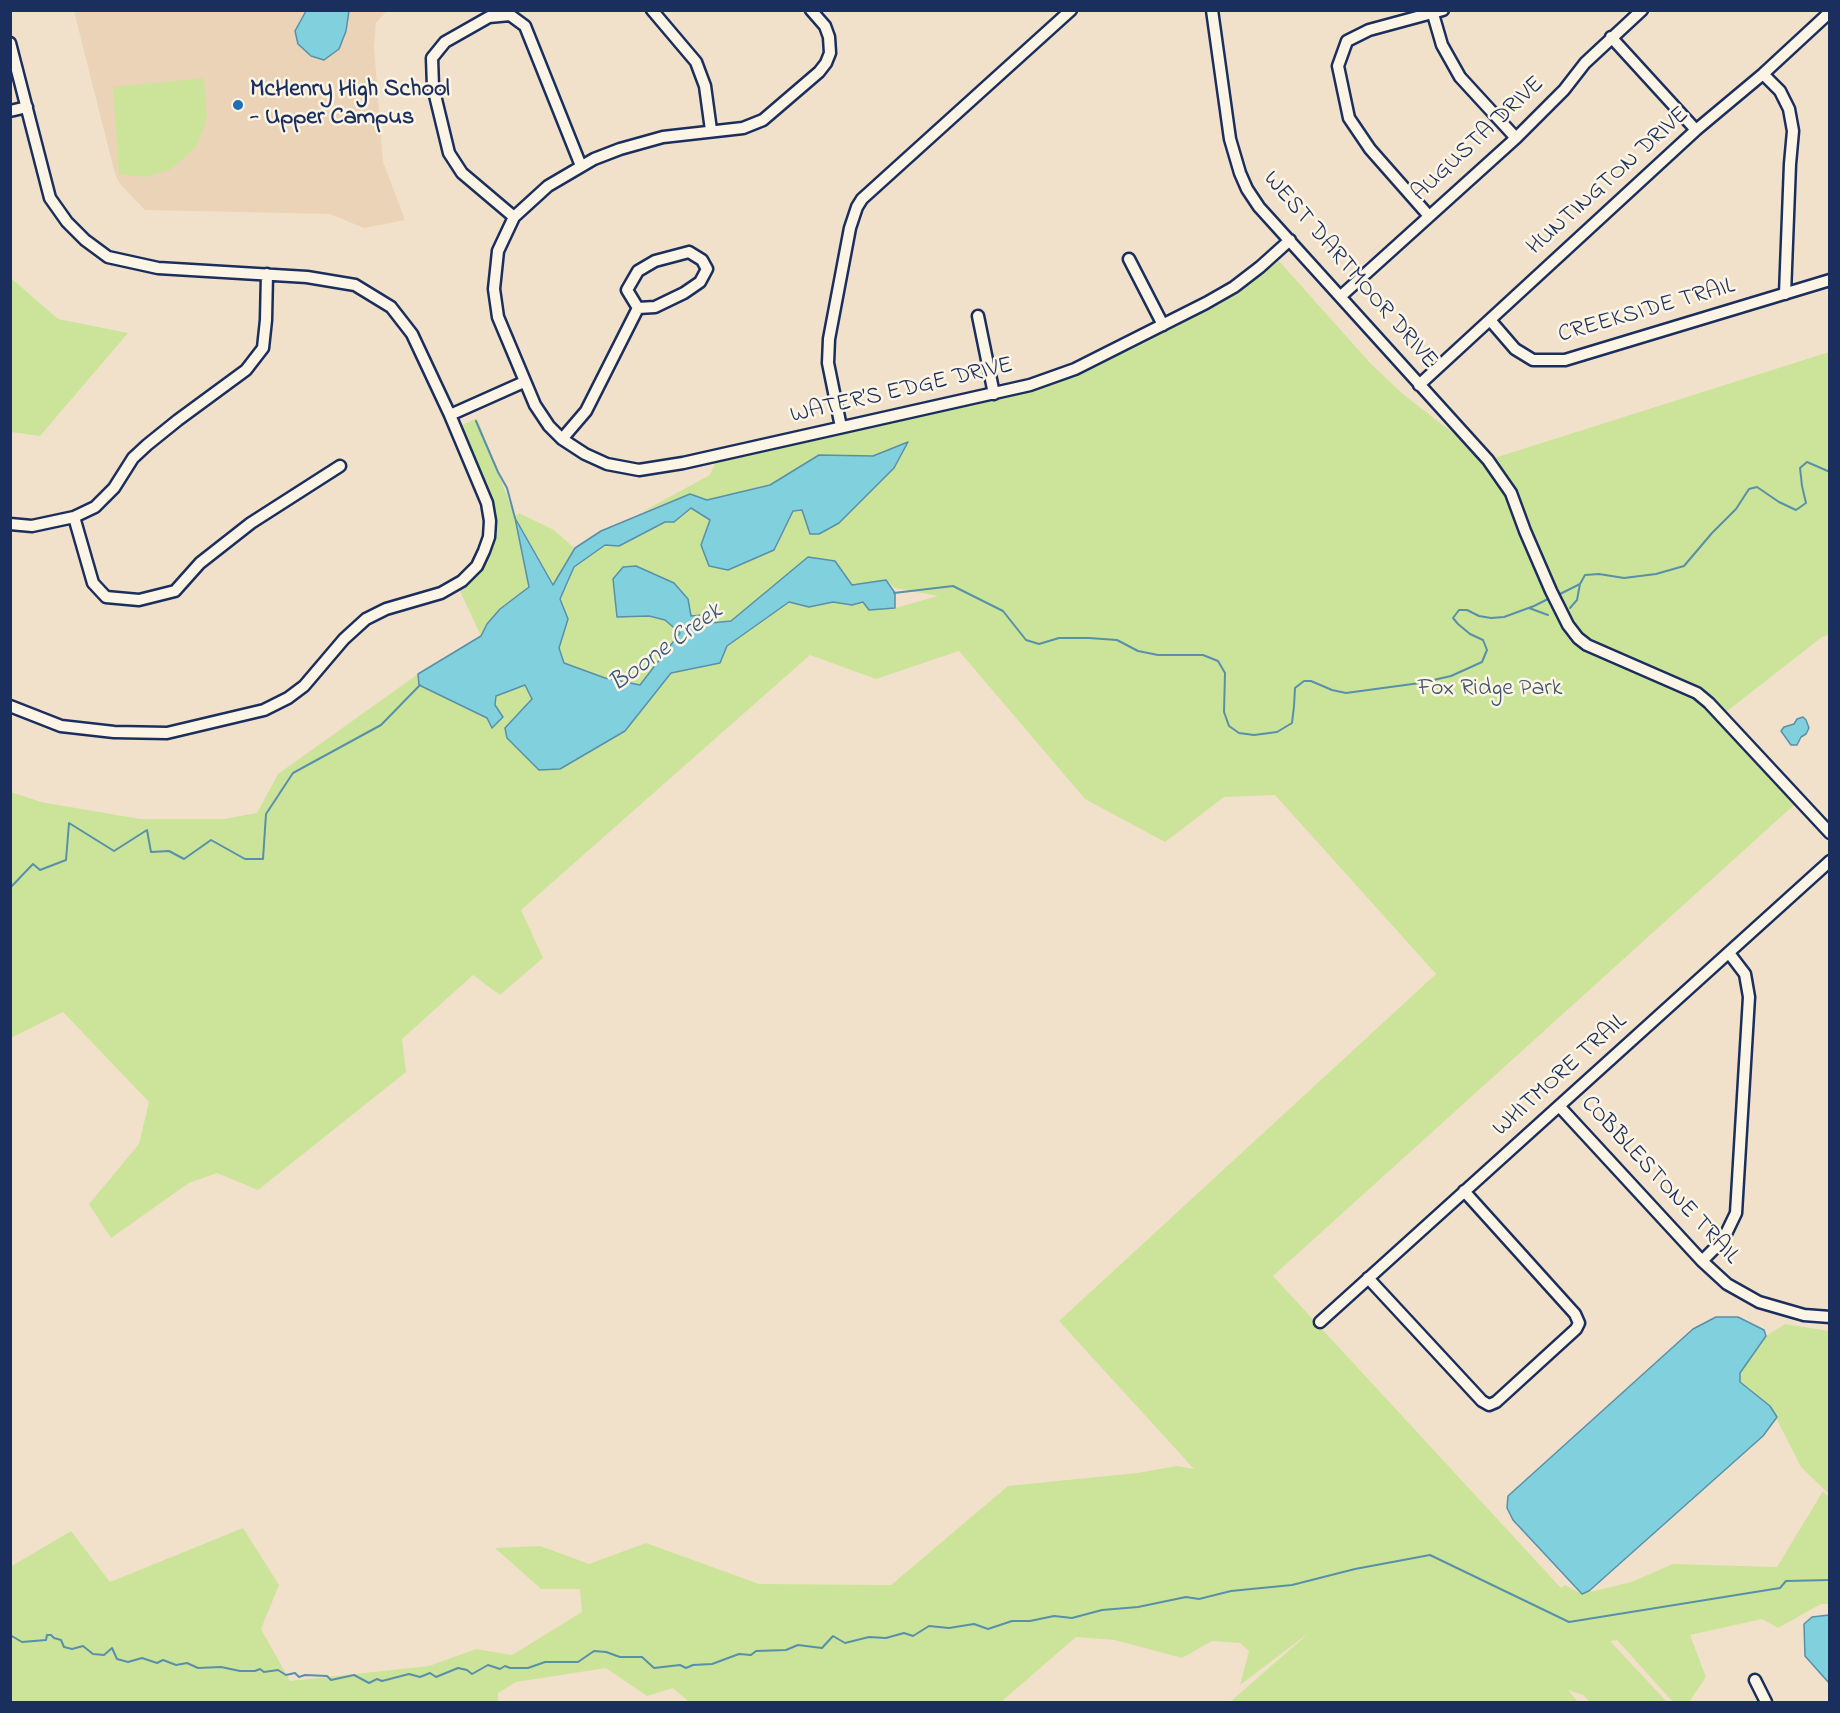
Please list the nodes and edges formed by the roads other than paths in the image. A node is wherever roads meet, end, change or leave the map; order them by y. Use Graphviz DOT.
graph roads {
  1 [pos="652,10"];
  2 [pos="812,10"];
  3 [pos="1071,10"];
  4 [pos="1212,10"];
  5 [pos="1642,10"];
  6 [pos="1438,12"];
  7 [pos="1830,12"];
  8 [pos="1611,37"];
  9 [pos="10,43"];
  10 [pos="1764,74"];
  11 [pos="27,106"];
  12 [pos="10,111"];
  13 [pos="711,130"];
  14 [pos="1696,130"];
  15 [pos="1516,138"];
  16 [pos="580,166"];
  17 [pos="1429,216"];
  18 [pos="514,217"];
  19 [pos="1290,240"];
  20 [pos="1129,259"];
  21 [pos="267,274"];
  22 [pos="1830,280"];
  23 [pos="1785,294"];
  24 [pos="1341,296"];
  25 [pos="638,308"];
  26 [pos="978,316"];
  27 [pos="1490,320"];
  28 [pos="1163,325"];
  29 [pos="524,382"];
  30 [pos="1419,385"];
  31 [pos="994,394"];
  32 [pos="450,415"];
  33 [pos="841,427"];
  34 [pos="562,439"];
  35 [pos="340,466"];
  36 [pos="74,517"];
  37 [pos="10,524"];
  38 [pos="10,706"];
  39 [pos="1830,833"];
  40 [pos="1830,861"];
  41 [pos="1729,953"];
  42 [pos="1559,1106"];
  43 [pos="1464,1191"];
  44 [pos="1702,1261"];
  45 [pos="1368,1278"];
  46 [pos="1830,1317"];
  47 [pos="1320,1322"];
  48 [pos="1755,1680"];
  49 [pos="1766,1702"];
  1 -- 13 [label="street"];
  2 -- 13 [label="street"];
  3 -- 33 [label="street"];
  4 -- 19 [label="street, WEST DARTMOOR DRIVE"];
  5 -- 8 [label="street, AUGUSTA DRIVE"];
  6 -- 15 [label="street"];
  6 -- 17 [label="street"];
  7 -- 10 [label="street, HUNTINGTON DRIVE"];
  8 -- 14 [label="street"];
  8 -- 15 [label="street, AUGUSTA DRIVE"];
  9 -- 11 [label="street"];
  10 -- 14 [label="street, HUNTINGTON DRIVE"];
  10 -- 23 [label="street"];
  11 -- 12 [label="street"];
  11 -- 21 [label="street"];
  13 -- 16 [label="street"];
  14 -- 27 [label="street, HUNTINGTON DRIVE"];
  15 -- 17 [label="street, AUGUSTA DRIVE"];
  16 -- 18 [label="street"];
  16 -- 18 [label="street"];
  17 -- 24 [label="street, AUGUSTA DRIVE"];
  18 -- 29 [label="street, WATER’S EDGE DRIVE"];
  19 -- 24 [label="street, WEST DARTMOOR DRIVE"];
  19 -- 28 [label="street, WATER’S EDGE DRIVE"];
  20 -- 28 [label="street"];
  21 -- 32 [label="street"];
  21 -- 36 [label="street"];
  22 -- 23 [label="street, CREEKSIDE TRAIL"];
  23 -- 27 [label="street, CREEKSIDE TRAIL"];
  24 -- 30 [label="street, WEST DARTMOOR DRIVE"];
  25 -- 25 [label="street"];
  25 -- 34 [label="street"];
  26 -- 31 [label="street"];
  27 -- 30 [label="street, HUNTINGTON DRIVE"];
  28 -- 31 [label="street, WATER’S EDGE DRIVE"];
  29 -- 32 [label="street"];
  29 -- 34 [label="street, WATER’S EDGE DRIVE"];
  30 -- 39 [label="street, WEST DARTMOOR DRIVE"];
  31 -- 33 [label="street, WATER’S EDGE DRIVE"];
  32 -- 38 [label="street"];
  33 -- 34 [label="street, WATER’S EDGE DRIVE"];
  35 -- 36 [label="street"];
  36 -- 37 [label="street"];
  40 -- 41 [label="street, WHITMORE TRAIL"];
  41 -- 42 [label="street, WHITMORE TRAIL"];
  41 -- 44 [label="street"];
  42 -- 43 [label="street, WHITMORE TRAIL"];
  42 -- 44 [label="street, COBBLESTONE TRAIL"];
  43 -- 45 [label="street, WHITMORE TRAIL"];
  43 -- 45 [label="street"];
  44 -- 46 [label="street, COBBLESTONE TRAIL"];
  45 -- 47 [label="street, WHITMORE TRAIL"];
  48 -- 49 [label="street"];
}
